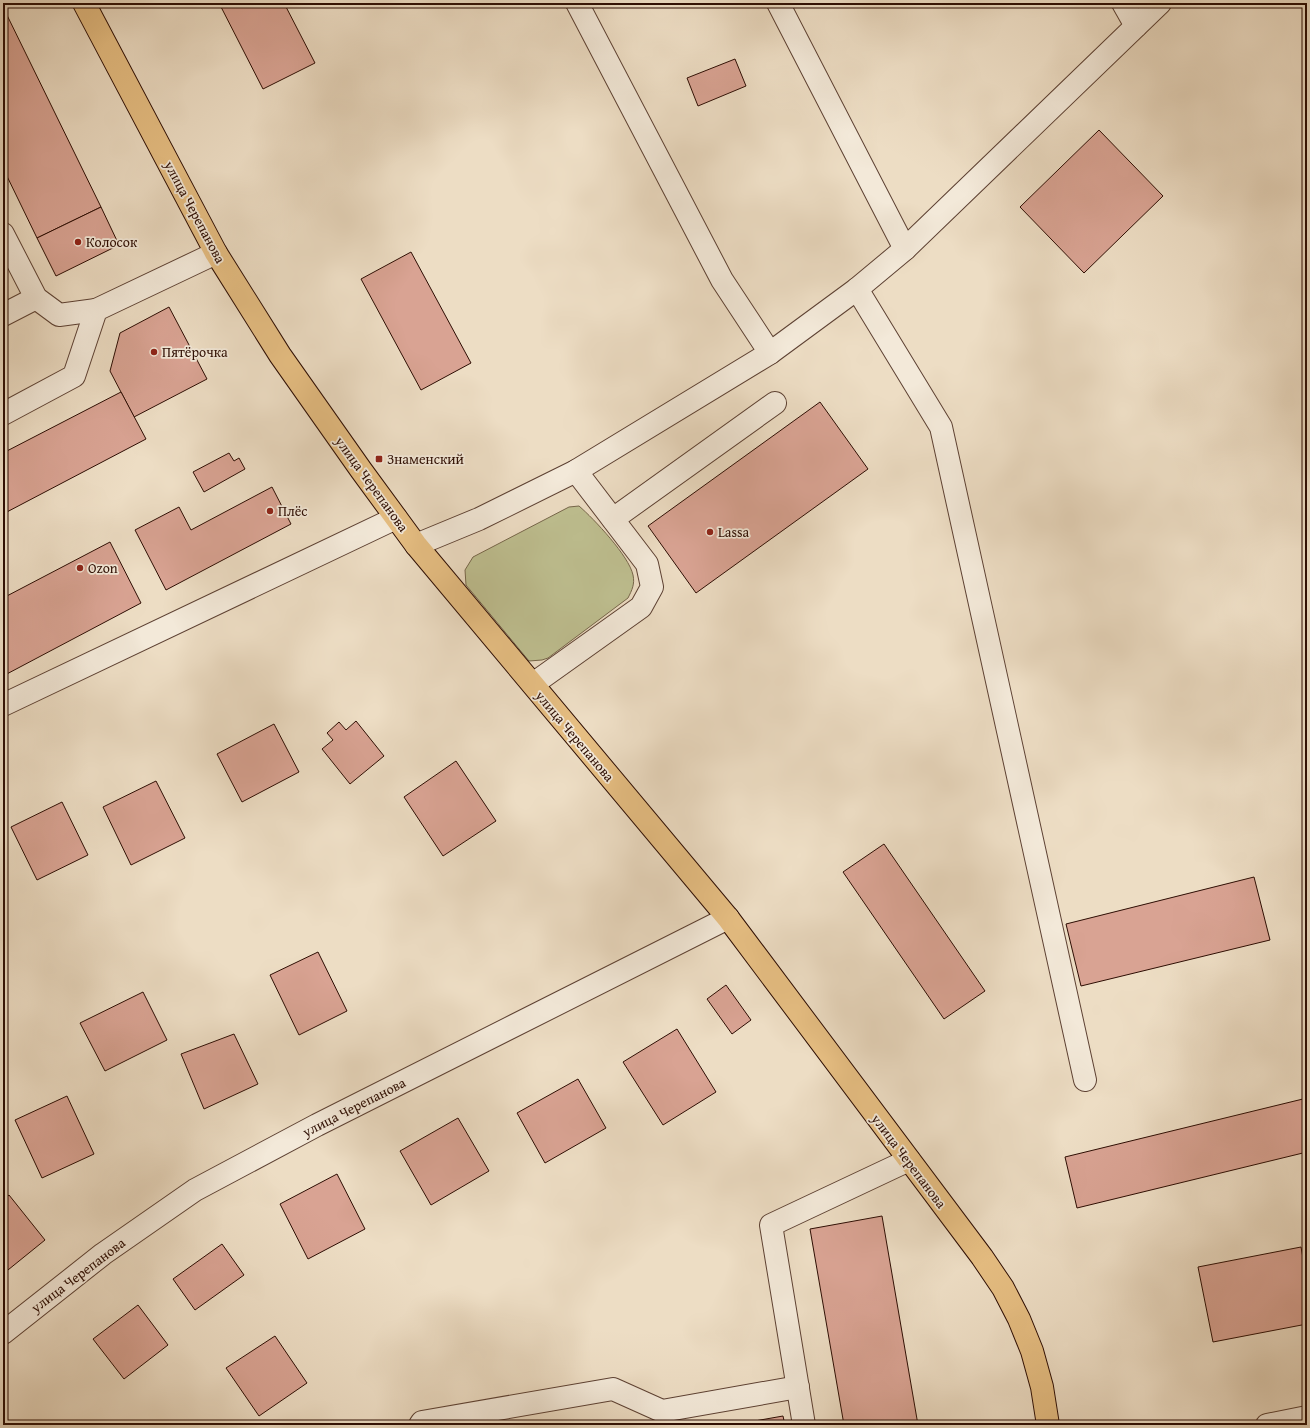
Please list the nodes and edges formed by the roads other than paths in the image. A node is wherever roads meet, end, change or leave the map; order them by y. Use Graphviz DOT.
graph roads {
  1 [pos="84,3"];
  2 [pos="577,3"];
  3 [pos="778,3"];
  4 [pos="1123,3"];
  5 [pos="1160,3"];
  6 [pos="1136,26"];
  7 [pos="3,234"];
  8 [pos="905,249"];
  9 [pos="216,253"];
  10 [pos="857,289"];
  11 [pos="36,298"];
  12 [pos="96,310"];
  13 [pos="3,315"];
  14 [pos="770,354"];
  15 [pos="775,403"];
  16 [pos="3,414"];
  17 [pos="576,471"];
  18 [pos="396,518"];
  19 [pos="613,519"];
  20 [pos="416,545"];
  21 [pos="533,684"];
  22 [pos="3,705"];
  23 [pos="728,918"];
  24 [pos="1085,1080"];
  25 [pos="909,1160"];
  26 [pos="3,1333"];
  27 [pos="798,1387"];
  28 [pos="1307,1417"];
  29 [pos="420,1425"];
  30 [pos="804,1425"];
  31 [pos="1048,1425"];
  32 [pos="1267,1425"];
  1 -- 9 [label="main road, улица Черепанова"];
  2 -- 14 [label="street"];
  3 -- 8 [label="street"];
  4 -- 6 [label="street"];
  5 -- 6 [label="street"];
  6 -- 8 [label="street"];
  7 -- 11 [label="street"];
  8 -- 10 [label="street"];
  9 -- 12 [label="street"];
  9 -- 18 [label="main road, улица Черепанова"];
  10 -- 14 [label="street"];
  10 -- 24 [label="street"];
  11 -- 12 [label="street"];
  11 -- 13 [label="street"];
  12 -- 16 [label="street"];
  14 -- 17 [label="street"];
  15 -- 19 [label="street"];
  17 -- 19 [label="street"];
  17 -- 20 [label="street"];
  18 -- 20 [label="main road, улица Черепанова"];
  18 -- 22 [label="street"];
  19 -- 21 [label="street"];
  20 -- 21 [label="main road, улица Черепанова"];
  21 -- 23 [label="main road, улица Черепанова"];
  23 -- 25 [label="main road, улица Черепанова"];
  23 -- 26 [label="street, улица Черепанова"];
  25 -- 27 [label="street"];
  25 -- 31 [label="main road, улица Черепанова"];
  27 -- 29 [label="street"];
  27 -- 30 [label="street"];
  28 -- 32 [label="street"];
}
